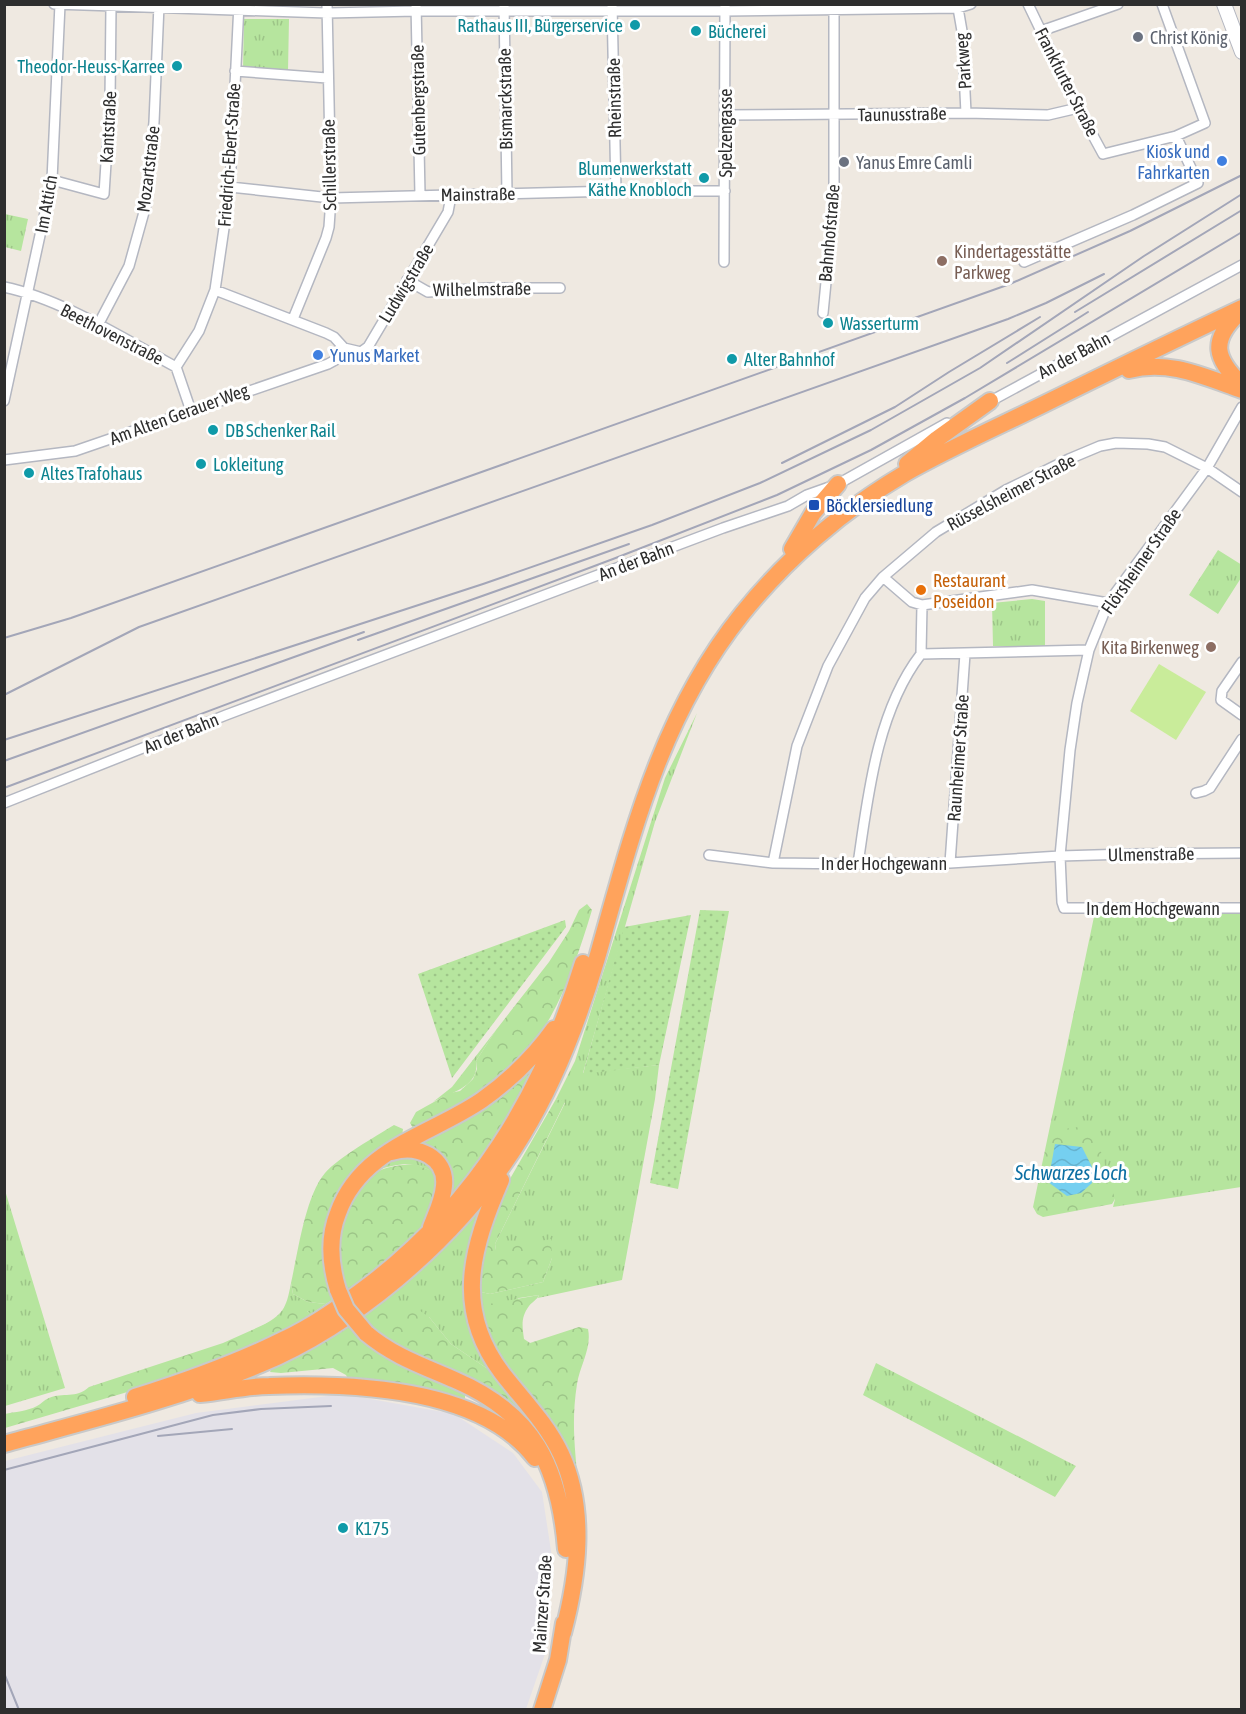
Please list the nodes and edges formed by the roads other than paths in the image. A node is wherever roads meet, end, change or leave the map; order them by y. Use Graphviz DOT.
graph roads {
  1 [pos="54,4"];
  2 [pos="971,4"];
  3 [pos="1028,4"];
  4 [pos="1118,4"];
  5 [pos="1161,4"];
  6 [pos="1224,4"];
  7 [pos="60,5"];
  8 [pos="111,6"];
  9 [pos="159,6"];
  10 [pos="835,7"];
  11 [pos="238,8"];
  12 [pos="416,8"];
  13 [pos="504,8"];
  14 [pos="612,8"];
  15 [pos="725,8"];
  16 [pos="958,8"];
  17 [pos="327,9"];
  18 [pos="1041,31"];
  19 [pos="1242,52"];
  20 [pos="235,72"];
  21 [pos="327,78"];
  22 [pos="1078,108"];
  23 [pos="966,113"];
  24 [pos="725,115"];
  25 [pos="834,115"];
  26 [pos="1177,135"];
  27 [pos="52,180"];
  28 [pos="230,187"];
  29 [pos="616,191"];
  30 [pos="725,191"];
  31 [pos="507,194"];
  32 [pos="420,195"];
  33 [pos="451,196"];
  34 [pos="330,198"];
  35 [pos="724,262"];
  36 [pos="1024,262"];
  37 [pos="1242,265"];
  38 [pos="408,280"];
  39 [pos="4,287"];
  40 [pos="560,288"];
  41 [pos="214,290"];
  42 [pos="29,292"];
  43 [pos="1242,298"];
  44 [pos="1242,309"];
  45 [pos="823,313"];
  46 [pos="293,319"];
  47 [pos="98,325"];
  48 [pos="344,348"];
  49 [pos="176,367"];
  50 [pos="1099,377"];
  51 [pos="1242,385"];
  52 [pos="1242,390"];
  53 [pos="4,401"];
  54 [pos="990,401"];
  55 [pos="1242,407"];
  56 [pos="191,411"];
  57 [pos="4,460"];
  58 [pos="907,464"];
  59 [pos="1207,468"];
  60 [pos="838,484"];
  61 [pos="1242,492"];
  62 [pos="792,549"];
  63 [pos="883,577"];
  64 [pos="1108,603"];
  65 [pos="922,605"];
  66 [pos="1089,650"];
  67 [pos="921,654"];
  68 [pos="965,654"];
  69 [pos="1242,662"];
  70 [pos="1242,715"];
  71 [pos="1242,739"];
  72 [pos="1196,793"];
  73 [pos="4,803"];
  74 [pos="1242,854"];
  75 [pos="710,855"];
  76 [pos="1060,856"];
  77 [pos="773,863"];
  78 [pos="950,863"];
  79 [pos="858,864"];
  80 [pos="1064,908"];
  81 [pos="1242,908"];
  82 [pos="569,1007"];
  83 [pos="513,1151"];
  84 [pos="380,1156"];
  85 [pos="428,1235"];
  86 [pos="175,1396"];
  87 [pos="4,1434"];
  88 [pos="4,1444"];
  89 [pos="559,1499"];
  90 [pos="563,1633"];
  91 [pos="542,1710"];
  1 -- 7 [label="street"];
  2 -- 16 [label="street"];
  3 -- 18 [label="street, Frankfurter Straße"];
  4 -- 18 [label="street"];
  5 -- 26 [label="street"];
  6 -- 19 [label="street"];
  7 -- 8 [label="street"];
  7 -- 27 [label="street, Im Attich"];
  8 -- 9 [label="street"];
  8 -- 27 [label="street, Kantstraße"];
  9 -- 11 [label="street"];
  9 -- 47 [label="street, Mozartstraße"];
  10 -- 15 [label="street"];
  10 -- 16 [label="street"];
  10 -- 25 [label="street, Bahnhofstraße"];
  11 -- 17 [label="street"];
  11 -- 20 [label="street, Friedrich-Ebert-Straße"];
  12 -- 13 [label="street"];
  12 -- 17 [label="street"];
  12 -- 32 [label="street, Gutenbergstraße"];
  13 -- 14 [label="street"];
  13 -- 31 [label="street, Bismarckstraße"];
  14 -- 15 [label="street"];
  14 -- 29 [label="street, Rheinstraße"];
  15 -- 24 [label="street, Spelzengasse"];
  16 -- 23 [label="street, Parkweg"];
  17 -- 21 [label="street, Schillerstraße"];
  18 -- 22 [label="street, Frankfurter Straße"];
  20 -- 21 [label="street"];
  20 -- 28 [label="street, Friedrich-Ebert-Straße"];
  21 -- 34 [label="street, Schillerstraße"];
  22 -- 23 [label="street, Taunusstraße"];
  22 -- 26 [label="street, Frankfurter Straße"];
  23 -- 25 [label="street, Taunusstraße"];
  24 -- 25 [label="street, Taunusstraße"];
  24 -- 30 [label="street, Spelzengasse"];
  25 -- 45 [label="street, Bahnhofstraße"];
  26 -- 36 [label="street"];
  27 -- 42 [label="street, Im Attich"];
  28 -- 34 [label="street, Mainstraße"];
  28 -- 41 [label="street, Friedrich-Ebert-Straße"];
  29 -- 30 [label="street, Mainstraße"];
  29 -- 31 [label="street, Mainstraße"];
  30 -- 35 [label="street, Spelzengasse"];
  31 -- 33 [label="street, Mainstraße"];
  32 -- 33 [label="street, Mainstraße"];
  32 -- 34 [label="street, Mainstraße"];
  33 -- 38 [label="street, Ludwigstraße"];
  34 -- 46 [label="street, Schillerstraße"];
  37 -- 54 [label="street, An der Bahn"];
  38 -- 40 [label="street, Wilhelmstraße"];
  38 -- 48 [label="street, Ludwigstraße"];
  39 -- 42 [label="street, Beethovenstraße"];
  41 -- 46 [label="street"];
  41 -- 49 [label="street, Friedrich-Ebert-Straße"];
  42 -- 47 [label="street, Beethovenstraße"];
  42 -- 53 [label="street, Im Attich"];
  43 -- 58 [label="highway"];
  44 -- 50 [label="highway"];
  44 -- 51 [label="highway"];
  46 -- 48 [label="street"];
  47 -- 49 [label="street, Beethovenstraße"];
  48 -- 56 [label="street, Am Alten Gerauer Weg"];
  49 -- 56 [label="street, Beethovenstraße"];
  50 -- 52 [label="highway"];
  50 -- 83 [label="highway"];
  54 -- 58 [label="highway"];
  54 -- 60 [label="street, An der Bahn"];
  55 -- 59 [label="street, Flörsheimer Straße"];
  56 -- 57 [label="street, Am Alten Gerauer Weg"];
  58 -- 62 [label="highway"];
  59 -- 61 [label="street"];
  59 -- 63 [label="street, Rüsselsheimer Straße"];
  59 -- 64 [label="street, Flörsheimer Straße"];
  60 -- 62 [label="highway"];
  60 -- 73 [label="street, An der Bahn"];
  62 -- 82 [label="highway"];
  63 -- 65 [label="street"];
  63 -- 77 [label="street, Rüsselsheimer Straße"];
  64 -- 65 [label="street"];
  64 -- 66 [label="street, Flörsheimer Straße"];
  65 -- 67 [label="street"];
  66 -- 68 [label="street"];
  66 -- 76 [label="street, Flörsheimer Straße"];
  67 -- 68 [label="street"];
  67 -- 79 [label="street"];
  68 -- 78 [label="street, Raunheimer Straße"];
  69 -- 70 [label="street"];
  71 -- 72 [label="street"];
  74 -- 76 [label="street, Ulmenstraße"];
  75 -- 77 [label="street, In der Hochgewann"];
  76 -- 78 [label="street, In der Hochgewann"];
  76 -- 80 [label="street, Flörsheimer Straße"];
  77 -- 79 [label="street, In der Hochgewann"];
  78 -- 79 [label="street, In der Hochgewann"];
  80 -- 81 [label="street, In dem Hochgewann"];
  82 -- 84 [label="highway"];
  82 -- 85 [label="highway"];
  83 -- 86 [label="highway"];
  83 -- 90 [label="highway"];
  84 -- 85 [label="highway"];
  84 -- 89 [label="highway, bridge"];
  85 -- 87 [label="highway"];
  86 -- 88 [label="highway"];
  86 -- 89 [label="highway"];
  89 -- 90 [label="highway, Mainzer Straße"];
  90 -- 91 [label="highway, Mainzer Straße"];
}
